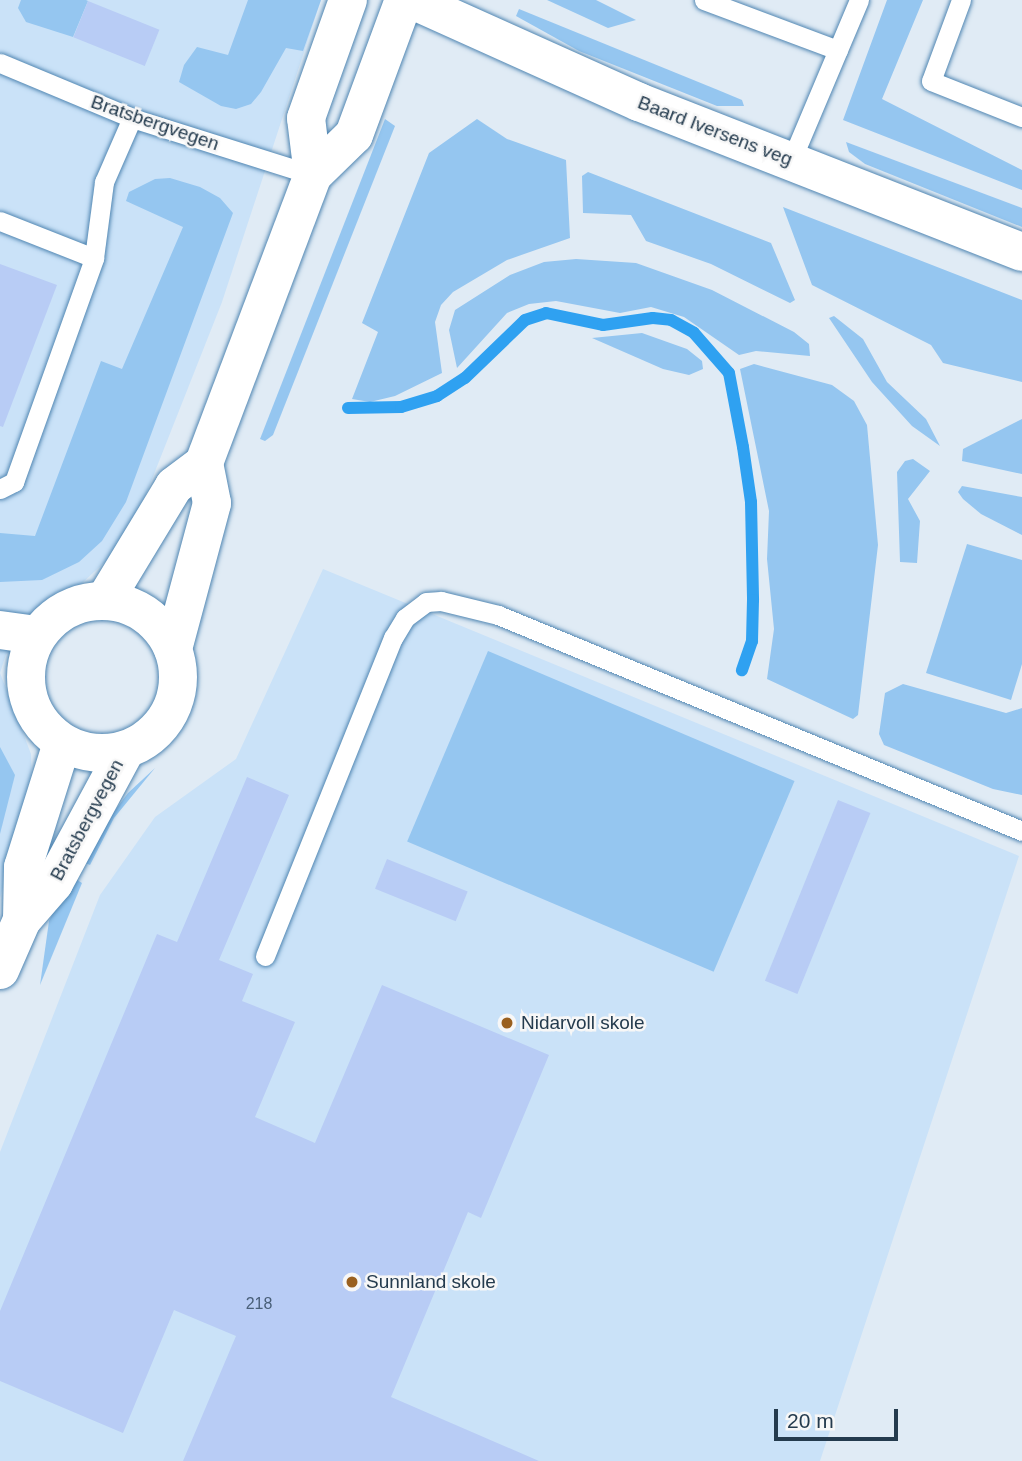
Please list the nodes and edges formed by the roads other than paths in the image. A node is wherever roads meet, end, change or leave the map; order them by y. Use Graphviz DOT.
graph roads {
  1 [pos="348,0"];
  2 [pos="404,0"];
  3 [pos="412,0"];
  4 [pos="704,0"];
  5 [pos="859,0"];
  6 [pos="961,0"];
  7 [pos="838,50"];
  8 [pos="0,63"];
  9 [pos="1022,117"];
  10 [pos="132,118"];
  11 [pos="791,161"];
  12 [pos="313,175"];
  13 [pos="0,220"];
  14 [pos="1022,252"];
  15 [pos="94,258"];
  16 [pos="204,463"];
  17 [pos="0,489"];
  18 [pos="105,600"];
  19 [pos="18,633"];
  20 [pos="173,649"];
  21 [pos="14,695"];
  22 [pos="62,743"];
  23 [pos="125,751"];
  24 [pos="1022,831"];
  25 [pos="22,920"];
  26 [pos="265,956"];
  27 [pos="0,970"];
  1 -- 12 [label="main road"];
  2 -- 12 [label="main road"];
  3 -- 11 [label="main road, Baard Iversens veg"];
  4 -- 7 [label="lane"];
  5 -- 7 [label="lane"];
  6 -- 9 [label="lane"];
  7 -- 11 [label="lane"];
  8 -- 10 [label="lane, Bratsbergvegen"];
  10 -- 12 [label="lane, Bratsbergvegen"];
  10 -- 15 [label="lane"];
  11 -- 14 [label="main road, Baard Iversens veg"];
  12 -- 16 [label="main road"];
  13 -- 15 [label="lane"];
  15 -- 17 [label="lane"];
  16 -- 18 [label="main road"];
  16 -- 20 [label="main road"];
  18 -- 19 [label="main road"];
  18 -- 20 [label="main road"];
  19 -- 21 [label="main road"];
  20 -- 23 [label="main road"];
  21 -- 22 [label="main road"];
  22 -- 23 [label="main road"];
  22 -- 25 [label="main road, Bratsbergvegen"];
  23 -- 25 [label="main road, Bratsbergvegen"];
  24 -- 26 [label="lane"];
  25 -- 27 [label="main road, Bratsbergvegen"];
}
